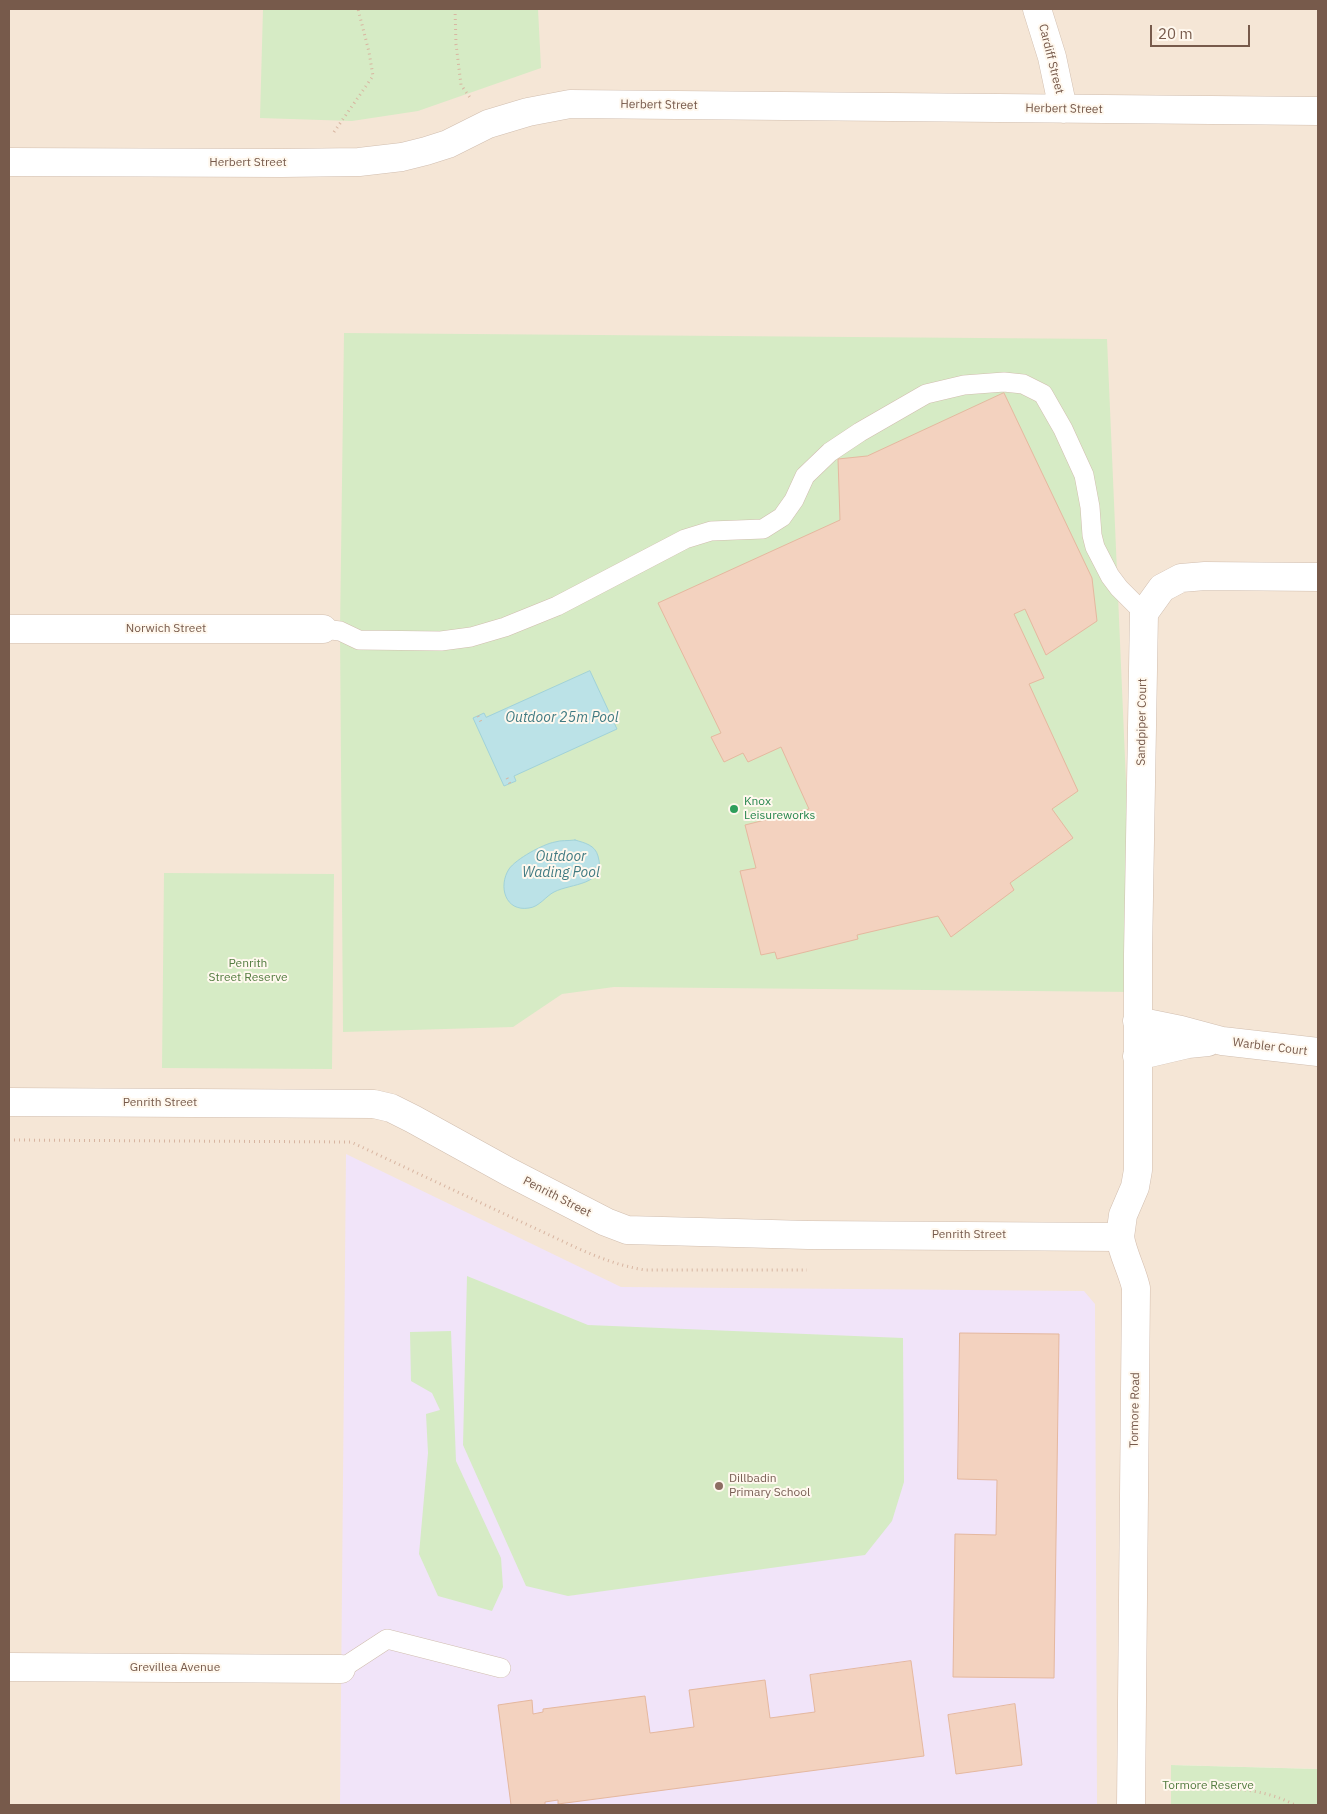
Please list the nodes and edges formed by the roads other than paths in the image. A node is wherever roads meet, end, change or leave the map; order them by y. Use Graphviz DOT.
graph roads {
  1 [pos="1038,9"];
  2 [pos="1063,109"];
  3 [pos="1318,111"];
  4 [pos="9,162"];
  5 [pos="1318,577"];
  6 [pos="1144,613"];
  7 [pos="9,629"];
  8 [pos="323,629"];
  9 [pos="1137,1021"];
  10 [pos="1222,1041"];
  11 [pos="1318,1052"];
  12 [pos="1137,1056"];
  13 [pos="9,1102"];
  14 [pos="1120,1237"];
  15 [pos="9,1667"];
  16 [pos="341,1668"];
  17 [pos="501,1668"];
  18 [pos="1131,1805"];
  1 -- 2 [label="street, Cardiff Street"];
  2 -- 3 [label="street, Herbert Street"];
  2 -- 4 [label="street, Herbert Street"];
  5 -- 6 [label="street"];
  6 -- 8 [label="lane"];
  6 -- 9 [label="street, Sandpiper Court"];
  7 -- 8 [label="street, Norwich Street"];
  9 -- 10 [label="street, Warbler Court"];
  9 -- 12 [label="street, Tormore Road"];
  10 -- 11 [label="street, Warbler Court"];
  10 -- 12 [label="street, Warbler Court"];
  12 -- 14 [label="street, Tormore Road"];
  13 -- 14 [label="street, Penrith Street"];
  14 -- 18 [label="street, Tormore Road"];
  15 -- 16 [label="street, Grevillea Avenue"];
  16 -- 17 [label="lane"];
}
